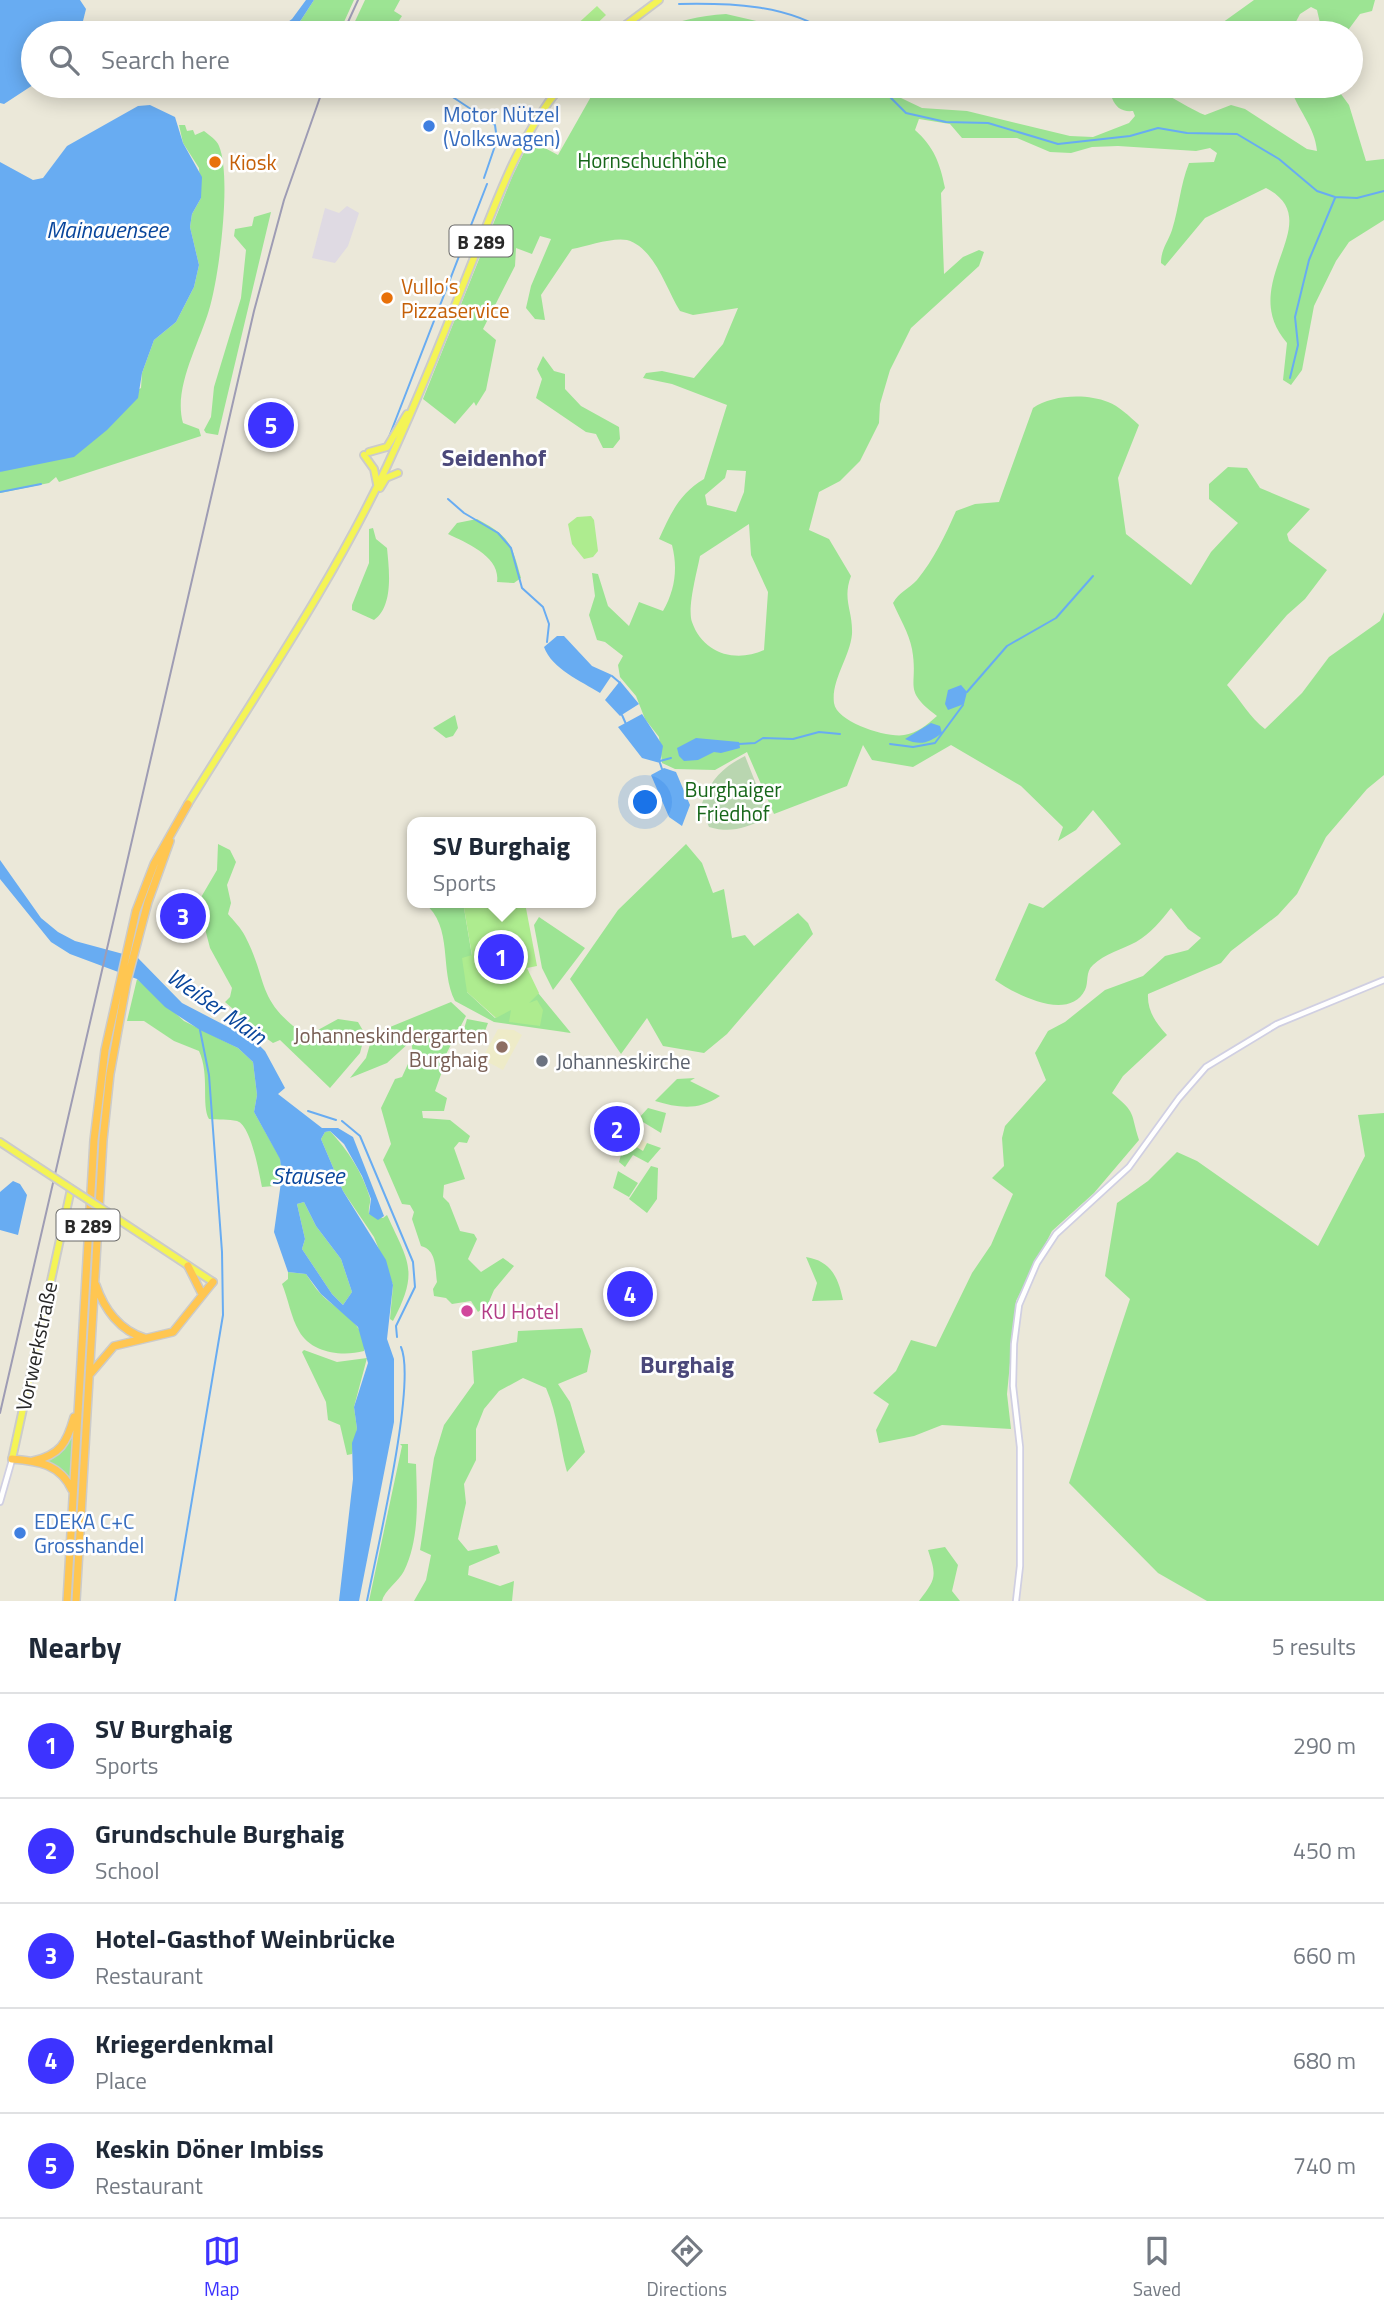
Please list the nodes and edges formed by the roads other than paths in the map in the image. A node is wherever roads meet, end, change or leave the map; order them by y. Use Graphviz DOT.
graph roads {
  1 [pos="659,0"];
  2 [pos="631,21"];
  3 [pos="551,98"];
  4 [pos="415,404"];
  5 [pos="398,473"];
  6 [pos="377,485"];
  7 [pos="373,493"];
  8 [pos="188,804"];
  9 [pos="174,827"];
  10 [pos="123,980"];
  11 [pos="1384,980"];
  12 [pos="0,1142"];
  13 [pos="71,1189"];
  14 [pos="188,1266"];
  15 [pos="95,1280"];
  16 [pos="211,1281"];
  17 [pos="201,1292"];
  18 [pos="198,1301"];
  19 [pos="149,1339"];
  20 [pos="89,1376"];
  21 [pos="78,1403"];
  22 [pos="12,1459"];
  23 [pos="33,1461"];
  24 [pos="73,1492"];
  25 [pos="0,1502"];
  26 [pos="67,1601"];
  27 [pos="76,1601"];
  28 [pos="1016,1601"];
  1 -- 2 [label="main road"];
  3 -- 4 [label="main road, B 289"];
  4 -- 6 [label="main road, B 289"];
  4 -- 6 [label="main road"];
  5 -- 7 [label="main road"];
  6 -- 7 [label="main road, B 289"];
  7 -- 8 [label="main road, B 289"];
  8 -- 9 [label="highway, B 289"];
  9 -- 10 [label="highway, B 289"];
  9 -- 10 [label="highway, B 289"];
  10 -- 15 [label="highway, B 289"];
  10 -- 21 [label="highway, B 289"];
  11 -- 28 [label="street"];
  12 -- 13 [label="main road, bridge"];
  13 -- 14 [label="main road, bridge"];
  13 -- 22 [label="main road, Vorwerkstraße"];
  14 -- 16 [label="main road"];
  14 -- 17 [label="highway"];
  15 -- 19 [label="highway"];
  15 -- 20 [label="highway, B 289"];
  16 -- 17 [label="highway"];
  16 -- 18 [label="highway"];
  17 -- 18 [label="highway"];
  18 -- 19 [label="highway"];
  19 -- 20 [label="highway"];
  20 -- 27 [label="highway, B 289"];
  21 -- 23 [label="highway"];
  21 -- 24 [label="highway, B 289"];
  22 -- 23 [label="highway"];
  22 -- 25 [label="street, Vorwerkstraße"];
  23 -- 24 [label="highway"];
  24 -- 26 [label="highway, B 289"];
}
